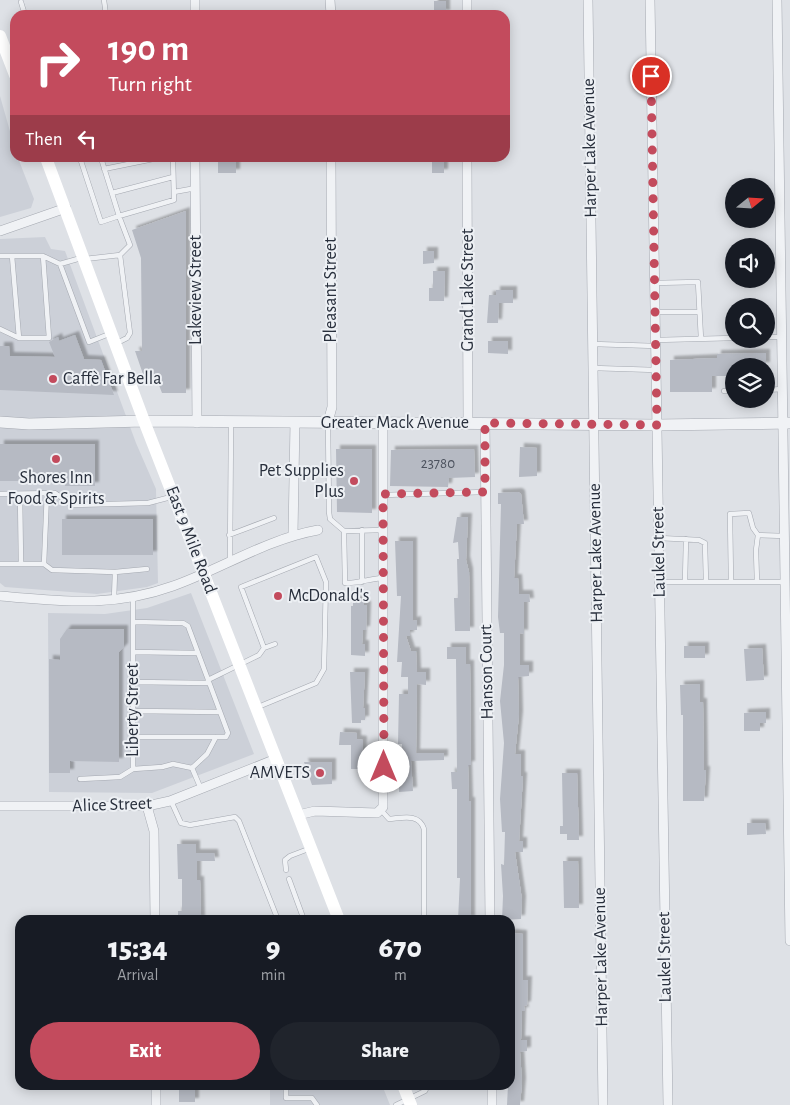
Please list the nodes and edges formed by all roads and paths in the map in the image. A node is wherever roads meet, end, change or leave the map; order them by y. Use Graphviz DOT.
graph roads {
  1 [pos="588,0"];
  2 [pos="650,0"];
  3 [pos="777,0"];
  4 [pos="21,2"];
  5 [pos="23,10"];
  6 [pos="0,36"];
  7 [pos="10,62"];
  8 [pos="48,162"];
  9 [pos="81,162"];
  10 [pos="101,162"];
  11 [pos="138,162"];
  12 [pos="173,162"];
  13 [pos="196,162"];
  14 [pos="331,162"];
  15 [pos="468,162"];
  16 [pos="104,169"];
  17 [pos="173,177"];
  18 [pos="196,188"];
  19 [pos="174,192"];
  20 [pos="112,193"];
  21 [pos="66,208"];
  22 [pos="118,216"];
  23 [pos="0,231"];
  24 [pos="120,255"];
  25 [pos="0,256"];
  26 [pos="12,256"];
  27 [pos="43,256"];
  28 [pos="84,258"];
  29 [pos="60,264"];
  30 [pos="654,283"];
  31 [pos="655,312"];
  32 [pos="699,312"];
  33 [pos="0,329"];
  34 [pos="775,337"];
  35 [pos="782,337"];
  36 [pos="19,338"];
  37 [pos="114,338"];
  38 [pos="725,338"];
  39 [pos="701,339"];
  40 [pos="656,343"];
  41 [pos="593,344"];
  42 [pos="593,368"];
  43 [pos="656,370"];
  44 [pos="775,390"];
  45 [pos="783,390"];
  46 [pos="144,421"];
  47 [pos="0,422"];
  48 [pos="231,422"];
  49 [pos="295,422"];
  50 [pos="328,422"];
  51 [pos="197,423"];
  52 [pos="383,423"];
  53 [pos="468,423"];
  54 [pos="485,423"];
  55 [pos="787,423"];
  56 [pos="594,424"];
  57 [pos="657,425"];
  58 [pos="787,478"];
  59 [pos="485,492"];
  60 [pos="47,493"];
  61 [pos="0,494"];
  62 [pos="20,494"];
  63 [pos="383,494"];
  64 [pos="174,496"];
  65 [pos="274,518"];
  66 [pos="318,530"];
  67 [pos="362,530"];
  68 [pos="383,530"];
  69 [pos="344,531"];
  70 [pos="229,534"];
  71 [pos="293,534"];
  72 [pos="758,535"];
  73 [pos="785,536"];
  74 [pos="659,538"];
  75 [pos="686,539"];
  76 [pos="230,562"];
  77 [pos="0,564"];
  78 [pos="21,564"];
  79 [pos="44,564"];
  80 [pos="146,569"];
  81 [pos="115,572"];
  82 [pos="203,573"];
  83 [pos="383,578"];
  84 [pos="362,582"];
  85 [pos="660,582"];
  86 [pos="685,582"];
  87 [pos="706,582"];
  88 [pos="731,582"];
  89 [pos="757,582"];
  90 [pos="785,582"];
  91 [pos="0,596"];
  92 [pos="133,597"];
  93 [pos="114,600"];
  94 [pos="133,622"];
  95 [pos="275,644"];
  96 [pos="264,648"];
  97 [pos="133,652"];
  98 [pos="198,653"];
  99 [pos="239,664"];
  100 [pos="133,682"];
  101 [pos="209,682"];
  102 [pos="256,707"];
  103 [pos="133,711"];
  104 [pos="220,712"];
  105 [pos="133,737"];
  106 [pos="216,737"];
  107 [pos="276,759"];
  108 [pos="192,768"];
  109 [pos="133,769"];
  110 [pos="80,779"];
  111 [pos="201,789"];
  112 [pos="170,801"];
  113 [pos="0,806"];
  114 [pos="147,806"];
  115 [pos="381,810"];
  116 [pos="298,815"];
  117 [pos="311,848"];
  118 [pos="286,870"];
  119 [pos="289,880"];
  120 [pos="155,915"];
  121 [pos="276,915"];
  122 [pos="302,915"];
  123 [pos="337,915"];
  124 [pos="424,915"];
  125 [pos="490,915"];
  126 [pos="790,941"];
  127 [pos="156,1090"];
  128 [pos="286,1090"];
  129 [pos="405,1090"];
  130 [pos="426,1090"];
  131 [pos="492,1090"];
  132 [pos="410,1103"];
  133 [pos="156,1105"];
  134 [pos="317,1105"];
  135 [pos="396,1105"];
  136 [pos="492,1105"];
  137 [pos="603,1105"];
  138 [pos="668,1105"];
  1 -- 41 [label="street, Harper Lake Avenue"];
  2 -- 30 [label="street, Laukel Street"];
  3 -- 35 [label="street"];
  4 -- 5 [label="lane"];
  6 -- 7 [label="main road"];
  8 -- 21 [label="main road, East 9 Mile Road"];
  9 -- 22 [label="lane"];
  10 -- 16 [label="lane"];
  11 -- 16 [label="lane"];
  12 -- 17 [label="lane"];
  13 -- 18 [label="street, Lakeview Street"];
  14 -- 50 [label="street, Pleasant Street"];
  15 -- 53 [label="street, Grand Lake Street"];
  16 -- 20 [label="lane"];
  17 -- 19 [label="lane"];
  17 -- 20 [label="lane"];
  18 -- 19 [label="lane"];
  18 -- 51 [label="street, Lakeview Street"];
  19 -- 22 [label="lane"];
  20 -- 22 [label="lane"];
  21 -- 23 [label="street"];
  21 -- 28 [label="main road, East 9 Mile Road"];
  22 -- 24 [label="lane"];
  24 -- 28 [label="lane"];
  24 -- 37 [label="lane"];
  25 -- 26 [label="lane"];
  26 -- 27 [label="lane"];
  26 -- 36 [label="lane"];
  27 -- 29 [label="lane"];
  27 -- 36 [label="lane"];
  28 -- 29 [label="lane"];
  28 -- 37 [label="main road, East 9 Mile Road"];
  29 -- 37 [label="lane"];
  30 -- 31 [label="street, Laukel Street"];
  30 -- 32 [label="lane"];
  31 -- 32 [label="lane"];
  31 -- 40 [label="street, Laukel Street"];
  32 -- 39 [label="lane"];
  33 -- 36 [label="lane"];
  34 -- 35 [label="lane"];
  35 -- 45 [label="street"];
  37 -- 46 [label="main road, East 9 Mile Road"];
  38 -- 39 [label="lane"];
  39 -- 40 [label="lane"];
  40 -- 41 [label="lane"];
  40 -- 43 [label="street, Laukel Street"];
  41 -- 42 [label="street, Harper Lake Avenue"];
  42 -- 43 [label="lane"];
  42 -- 56 [label="street, Harper Lake Avenue"];
  43 -- 57 [label="street, Laukel Street"];
  44 -- 45 [label="lane"];
  45 -- 55 [label="street"];
  46 -- 47 [label="street, Greater Mack Avenue"];
  46 -- 51 [label="street, Greater Mack Avenue"];
  46 -- 64 [label="main road, East 9 Mile Road"];
  48 -- 49 [label="street, Greater Mack Avenue"];
  48 -- 51 [label="street, Greater Mack Avenue"];
  48 -- 70 [label="lane"];
  49 -- 50 [label="street, Greater Mack Avenue"];
  49 -- 71 [label="street"];
  50 -- 52 [label="street, Greater Mack Avenue"];
  50 -- 69 [label="lane"];
  52 -- 53 [label="street, Greater Mack Avenue"];
  52 -- 63 [label="street"];
  53 -- 54 [label="street, Greater Mack Avenue"];
  54 -- 56 [label="street, Greater Mack Avenue"];
  54 -- 59 [label="street, Hanson Court"];
  55 -- 57 [label="street, Greater Mack Avenue"];
  55 -- 58 [label="street"];
  56 -- 57 [label="street, Greater Mack Avenue"];
  56 -- 137 [label="street, Harper Lake Avenue"];
  57 -- 74 [label="street, Laukel Street"];
  58 -- 73 [label="street"];
  59 -- 63 [label="lane"];
  59 -- 125 [label="street, Hanson Court"];
  60 -- 62 [label="lane"];
  60 -- 64 [label="lane"];
  60 -- 79 [label="lane"];
  61 -- 62 [label="lane"];
  62 -- 78 [label="lane"];
  63 -- 68 [label="street"];
  64 -- 82 [label="main road, East 9 Mile Road"];
  65 -- 70 [label="lane"];
  66 -- 71 [label="street"];
  67 -- 68 [label="lane"];
  67 -- 69 [label="lane"];
  67 -- 84 [label="lane"];
  68 -- 83 [label="street"];
  69 -- 84 [label="lane"];
  70 -- 76 [label="lane"];
  71 -- 76 [label="street"];
  72 -- 73 [label="lane"];
  72 -- 88 [label="lane"];
  72 -- 89 [label="lane"];
  73 -- 90 [label="street"];
  74 -- 75 [label="lane"];
  74 -- 85 [label="street, Laukel Street"];
  75 -- 86 [label="lane"];
  75 -- 87 [label="lane"];
  76 -- 82 [label="street"];
  77 -- 78 [label="lane"];
  78 -- 79 [label="lane"];
  79 -- 81 [label="lane"];
  80 -- 81 [label="lane"];
  81 -- 93 [label="lane"];
  82 -- 92 [label="street"];
  82 -- 99 [label="main road, East 9 Mile Road"];
  83 -- 84 [label="lane"];
  83 -- 115 [label="street"];
  85 -- 86 [label="lane"];
  85 -- 138 [label="street, Laukel Street"];
  86 -- 87 [label="lane"];
  87 -- 88 [label="lane"];
  88 -- 89 [label="lane"];
  89 -- 90 [label="lane"];
  90 -- 126 [label="street"];
  91 -- 93 [label="street"];
  92 -- 93 [label="street"];
  92 -- 94 [label="lane, Liberty Street"];
  94 -- 97 [label="lane, Liberty Street"];
  94 -- 98 [label="lane"];
  95 -- 96 [label="lane"];
  96 -- 99 [label="lane"];
  96 -- 102 [label="lane"];
  97 -- 98 [label="lane"];
  97 -- 100 [label="lane, Liberty Street"];
  98 -- 101 [label="lane"];
  99 -- 101 [label="lane"];
  99 -- 102 [label="main road, East 9 Mile Road"];
  100 -- 101 [label="lane"];
  100 -- 103 [label="lane, Liberty Street"];
  101 -- 104 [label="lane"];
  102 -- 107 [label="main road, East 9 Mile Road"];
  103 -- 104 [label="lane"];
  103 -- 105 [label="lane, Liberty Street"];
  104 -- 106 [label="lane"];
  105 -- 106 [label="lane"];
  105 -- 109 [label="lane, Liberty Street"];
  106 -- 108 [label="lane"];
  107 -- 111 [label="street, Alice Street"];
  107 -- 116 [label="main road, East 9 Mile Road"];
  108 -- 109 [label="lane, Liberty Street"];
  108 -- 111 [label="lane"];
  109 -- 110 [label="lane"];
  111 -- 112 [label="street, Alice Street"];
  112 -- 114 [label="street, Alice Street"];
  112 -- 121 [label="lane"];
  113 -- 114 [label="street, Alice Street"];
  114 -- 120 [label="street"];
  115 -- 116 [label="street"];
  115 -- 124 [label="lane"];
  116 -- 117 [label="main road, East 9 Mile Road"];
  117 -- 118 [label="lane"];
  117 -- 123 [label="main road, East 9 Mile Road"];
  119 -- 122 [label="lane"];
  127 -- 133 [label="street"];
  128 -- 134 [label="lane"];
  129 -- 132 [label="main road"];
  130 -- 132 [label="lane"];
  131 -- 136 [label="street"];
  132 -- 135 [label="lane"];
}
